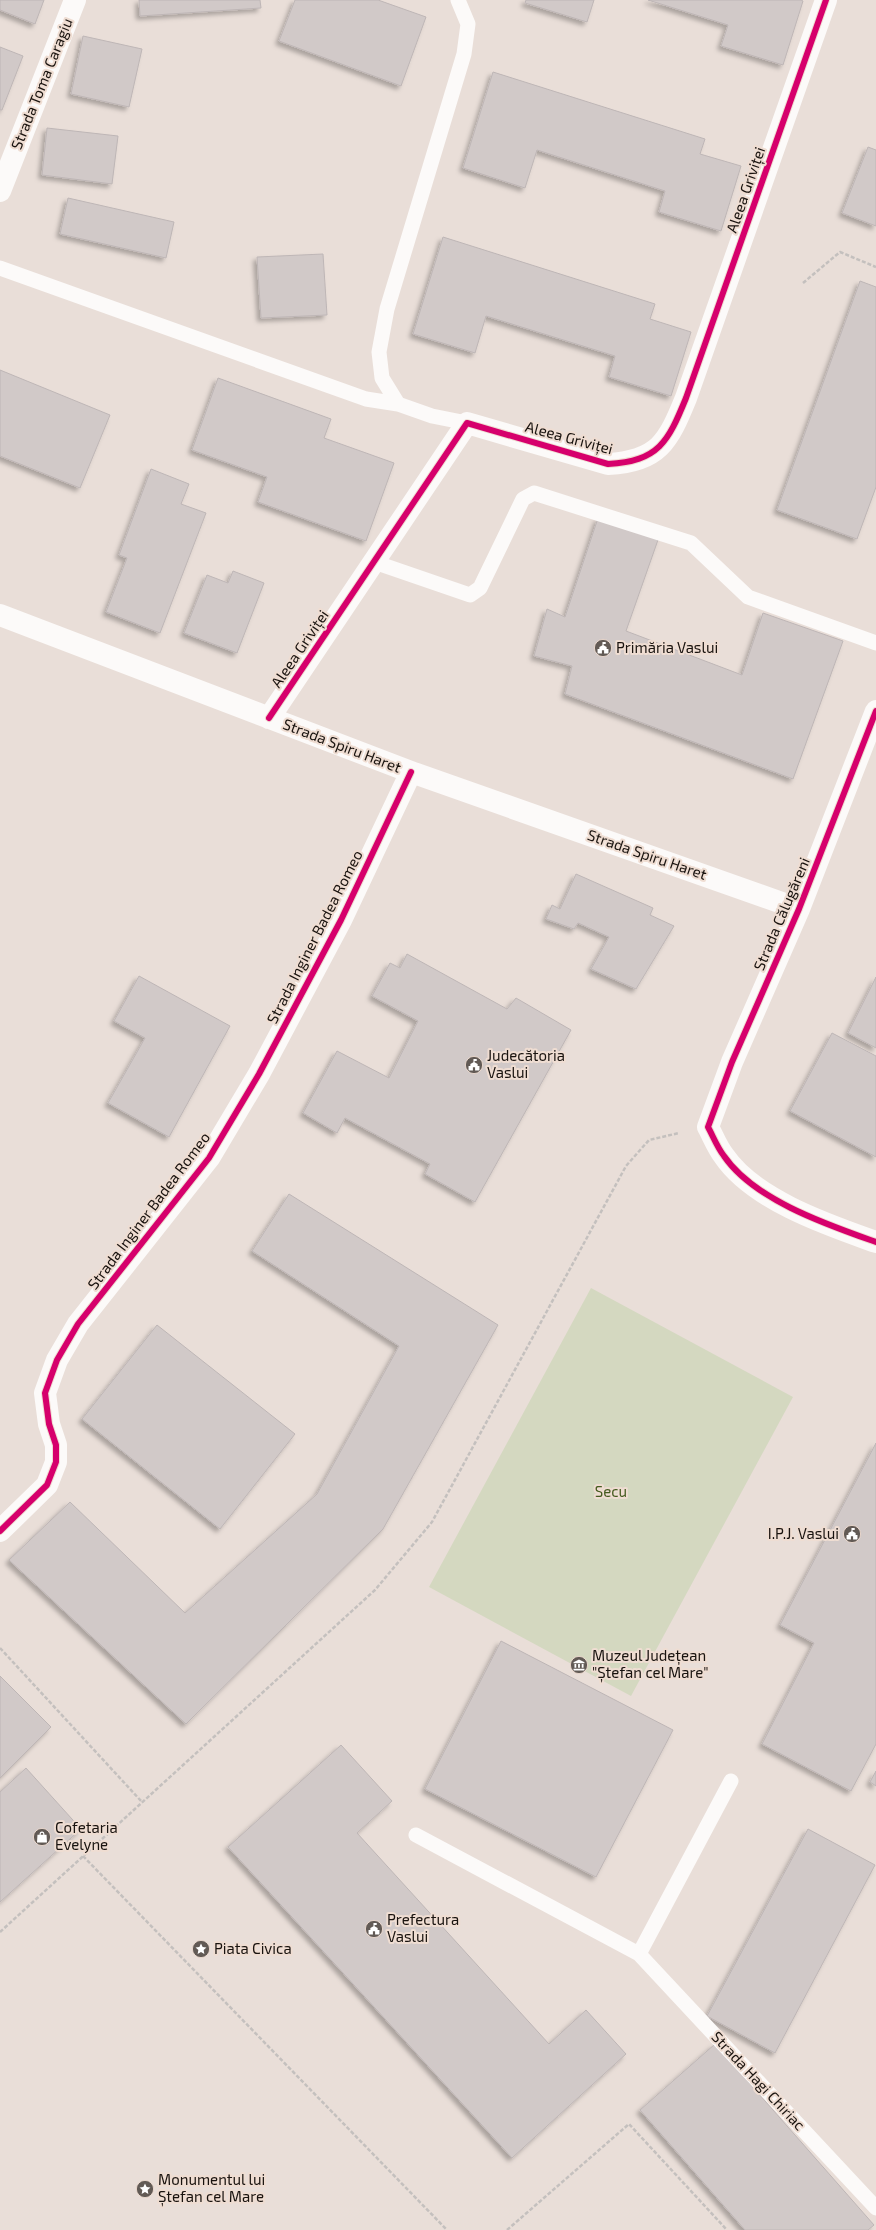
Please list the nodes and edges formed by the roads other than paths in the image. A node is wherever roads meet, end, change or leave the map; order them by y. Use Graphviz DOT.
graph roads {
  1 [pos="75,0"];
  2 [pos="458,0"];
  3 [pos="826,0"];
  4 [pos="0,191"];
  5 [pos="0,268"];
  6 [pos="398,404"];
  7 [pos="467,423"];
  8 [pos="374,562"];
  9 [pos="0,615"];
  10 [pos="876,643"];
  11 [pos="876,711"];
  12 [pos="270,718"];
  13 [pos="411,772"];
  14 [pos="799,909"];
  15 [pos="876,1242"];
  16 [pos="0,1531"];
  17 [pos="731,1782"];
  18 [pos="416,1835"];
  19 [pos="639,1954"];
  20 [pos="876,2208"];
  1 -- 4 [label="street, Strada Toma Caragiu"];
  2 -- 6 [label="lane"];
  3 -- 7 [label="street, Aleea Griviței"];
  5 -- 6 [label="lane"];
  6 -- 7 [label="lane"];
  7 -- 8 [label="street, Aleea Griviței"];
  8 -- 10 [label="lane"];
  8 -- 12 [label="street, Aleea Griviței"];
  9 -- 12 [label="street, Strada Spiru Haret"];
  11 -- 14 [label="street, Strada Călugăreni"];
  12 -- 13 [label="street, Strada Spiru Haret"];
  13 -- 14 [label="street, Strada Spiru Haret"];
  13 -- 16 [label="street, Strada Inginer Badea Romeo"];
  14 -- 15 [label="street, Strada Călugăreni"];
  17 -- 19 [label="lane"];
  18 -- 19 [label="lane, Strada Hagi Chiriac"];
  19 -- 20 [label="lane, Strada Hagi Chiriac"];
}
